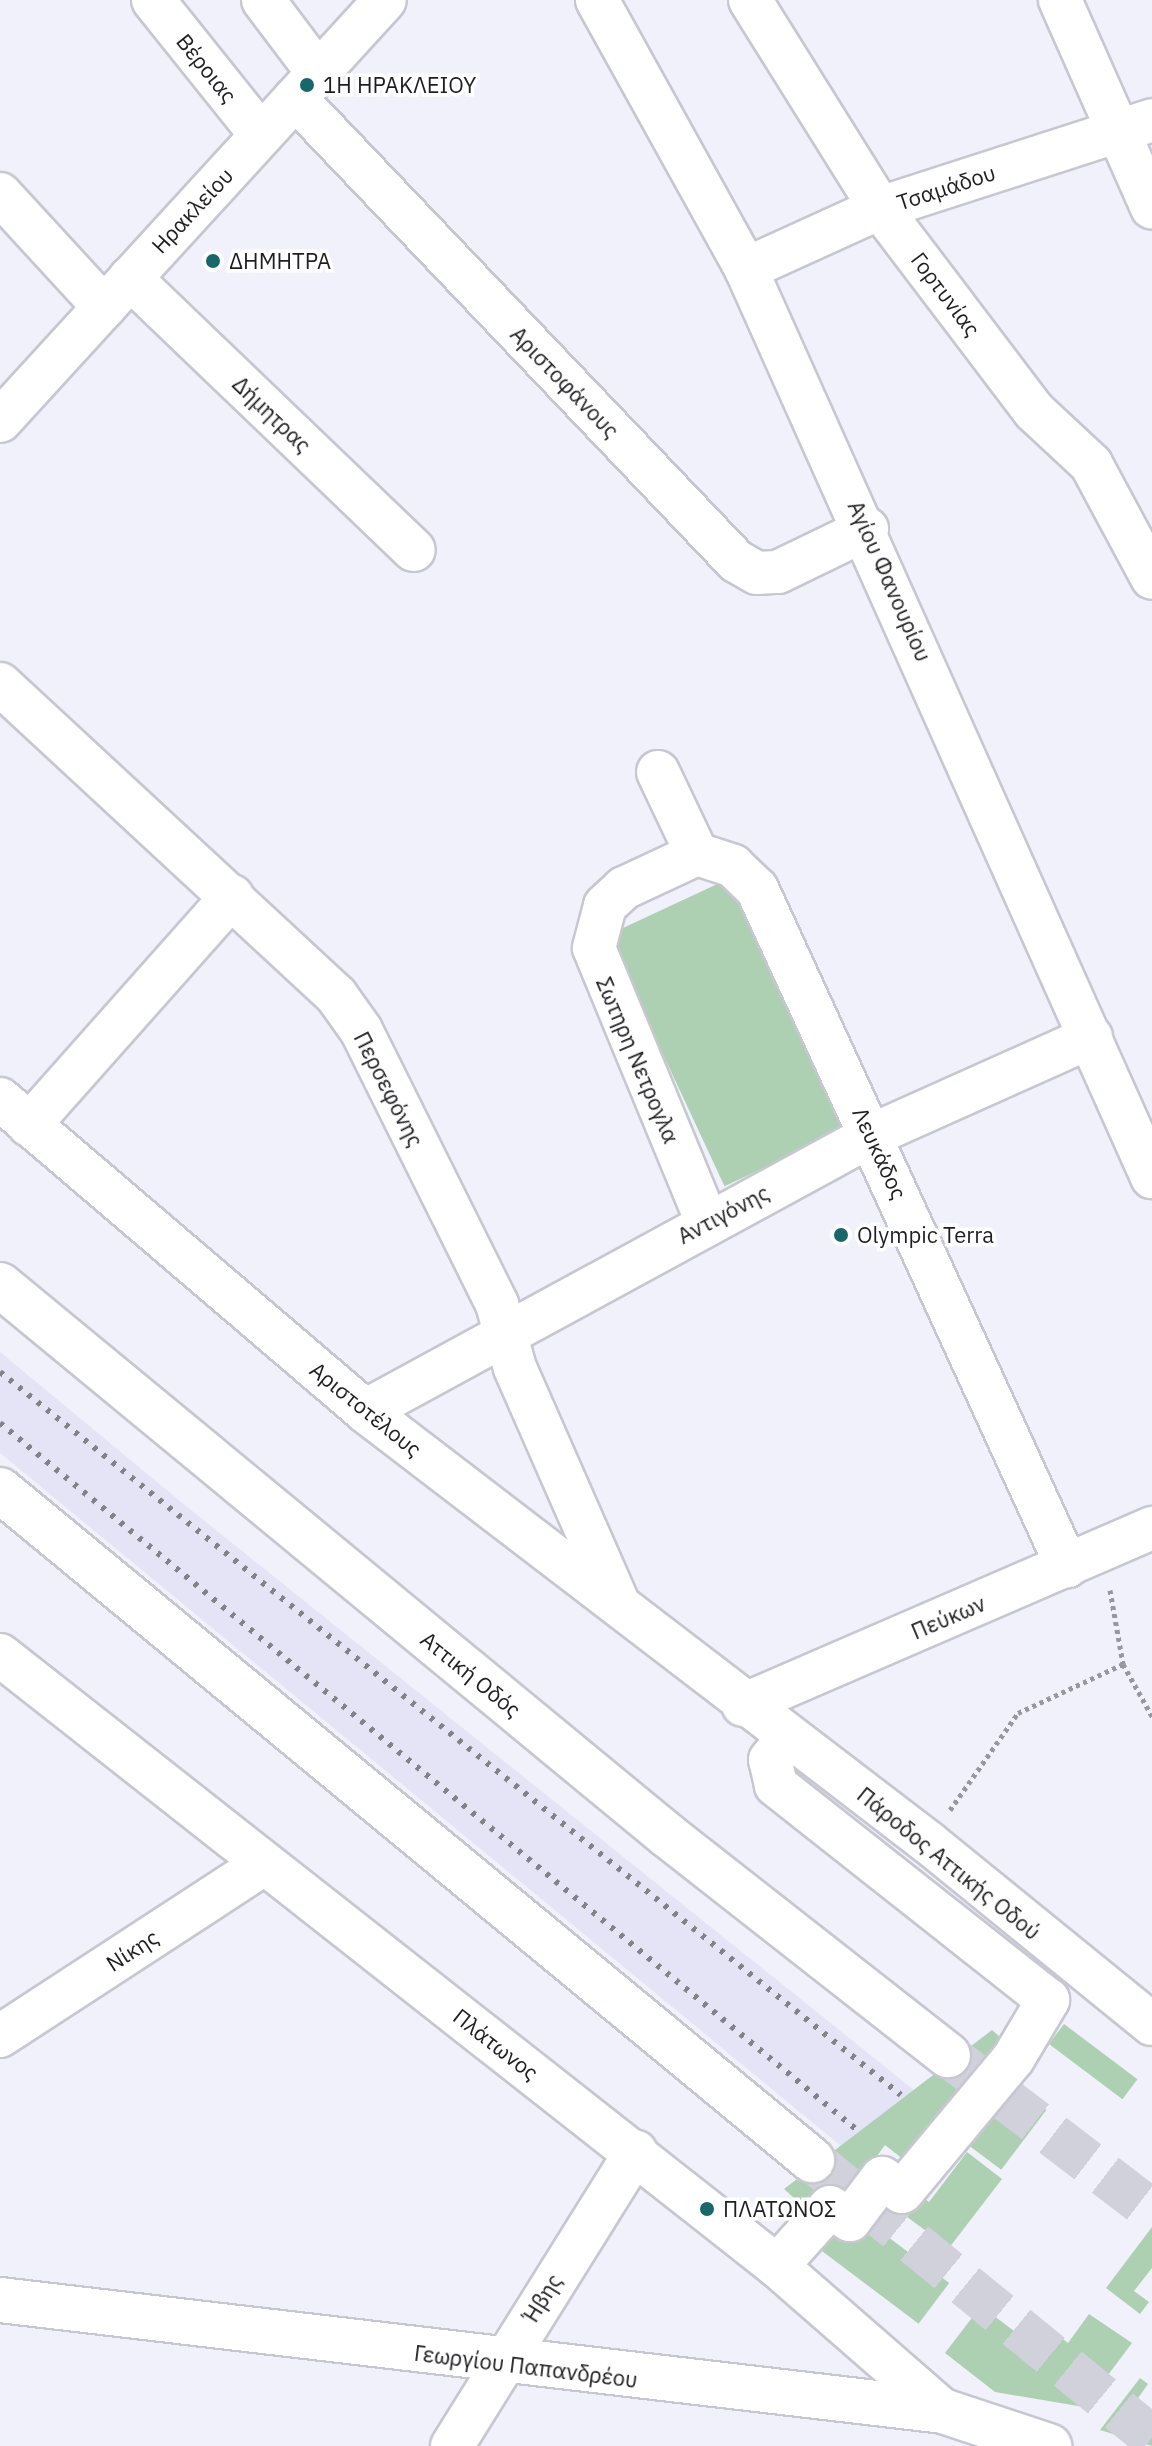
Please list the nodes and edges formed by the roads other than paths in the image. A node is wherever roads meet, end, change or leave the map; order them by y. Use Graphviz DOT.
graph roads {
  1 [pos="153,0"];
  2 [pos="263,0"];
  3 [pos="597,0"];
  4 [pos="750,0"];
  5 [pos="1060,0"];
  6 [pos="369,6"];
  7 [pos="306,86"];
  8 [pos="1136,126"];
  9 [pos="261,135"];
  10 [pos="0,194"];
  11 [pos="880,208"];
  12 [pos="1152,208"];
  13 [pos="746,269"];
  14 [pos="117,292"];
  15 [pos="0,421"];
  16 [pos="867,529"];
  17 [pos="414,550"];
  18 [pos="1152,578"];
  19 [pos="0,684"];
  20 [pos="658,772"];
  21 [pos="697,854"];
  22 [pos="232,896"];
  23 [pos="1091,1037"];
  24 [pos="15,1112"];
  25 [pos="872,1135"];
  26 [pos="1152,1177"];
  27 [pos="707,1222"];
  28 [pos="0,1285"];
  29 [pos="508,1330"];
  30 [pos="365,1411"];
  31 [pos="0,1490"];
  32 [pos="1149,1536"];
  33 [pos="1085,1558"];
  34 [pos="619,1605"];
  35 [pos="0,1655"];
  36 [pos="743,1705"];
  37 [pos="787,1738"];
  38 [pos="264,1864"];
  39 [pos="1152,2024"];
  40 [pos="0,2036"];
  41 [pos="948,2055"];
  42 [pos="636,2152"];
  43 [pos="812,2160"];
  44 [pos="777,2266"];
  45 [pos="0,2300"];
  46 [pos="501,2364"];
  47 [pos="943,2411"];
  48 [pos="452,2446"];
  49 [pos="982,2446"];
  50 [pos="1049,2446"];
  1 -- 9 [label="street, Βέροιας"];
  2 -- 7 [label="street, Αριστοφάνους"];
  3 -- 13 [label="street, Αγίου Φανουρίου"];
  4 -- 11 [label="street, Γορτυνίας"];
  5 -- 8 [label="street"];
  6 -- 7 [label="street, Ηρακλείου"];
  7 -- 9 [label="street, Ηρακλείου"];
  7 -- 16 [label="street, Αριστοφάνους"];
  8 -- 11 [label="street, Τσαμάδου"];
  8 -- 12 [label="street"];
  9 -- 14 [label="street, Ηρακλείου"];
  10 -- 14 [label="street"];
  11 -- 13 [label="street, Τσαμάδου"];
  11 -- 18 [label="street, Γορτυνίας"];
  13 -- 16 [label="street, Αγίου Φανουρίου"];
  14 -- 15 [label="street, Ηρακλείου"];
  14 -- 17 [label="street, Δήμητρας"];
  16 -- 23 [label="street, Αγίου Φανουρίου"];
  19 -- 22 [label="street, Περσεφόνης"];
  20 -- 21 [label="street"];
  21 -- 25 [label="street, Λευκάδος"];
  21 -- 27 [label="street, Σωτηρη Νετρογλα"];
  22 -- 24 [label="street"];
  22 -- 29 [label="street, Περσεφόνης"];
  23 -- 25 [label="street, Αντιγόνης"];
  23 -- 26 [label="street, Αγίου Φανουρίου"];
  24 -- 30 [label="street, Αριστοτέλους"];
  25 -- 27 [label="street, Αντιγόνης"];
  25 -- 33 [label="street, Λευκάδος"];
  27 -- 29 [label="street, Αντιγόνης"];
  28 -- 41 [label="main road, Αττική Οδός"];
  29 -- 30 [label="street, Αντιγόνης"];
  29 -- 34 [label="street, Περσεφόνης"];
  30 -- 34 [label="street, Αριστοτέλους"];
  31 -- 43 [label="main road"];
  32 -- 33 [label="street, Πεύκων"];
  33 -- 36 [label="street, Πεύκων"];
  34 -- 36 [label="street, Αριστοτέλους"];
  35 -- 38 [label="street, Πλάτωνος"];
  36 -- 37 [label="street, Πάροδος Αττικής Οδού"];
  37 -- 39 [label="street, Πάροδος Αττικής Οδού"];
  37 -- 44 [label="street"];
  38 -- 40 [label="street, Νίκης"];
  38 -- 42 [label="street, Πλάτωνος"];
  42 -- 44 [label="street, Πλάτωνος"];
  42 -- 46 [label="street, Ήβης"];
  44 -- 47 [label="street, Πλάτωνος"];
  45 -- 46 [label="main road, Γεωργίου Παπανδρέου"];
  46 -- 47 [label="main road, Γεωργίου Παπανδρέου"];
  46 -- 48 [label="street, Ήβης"];
  47 -- 49 [label="main road, Πλάτωνος"];
  47 -- 50 [label="main road, Γεωργίου Παπανδρέου"];
}
